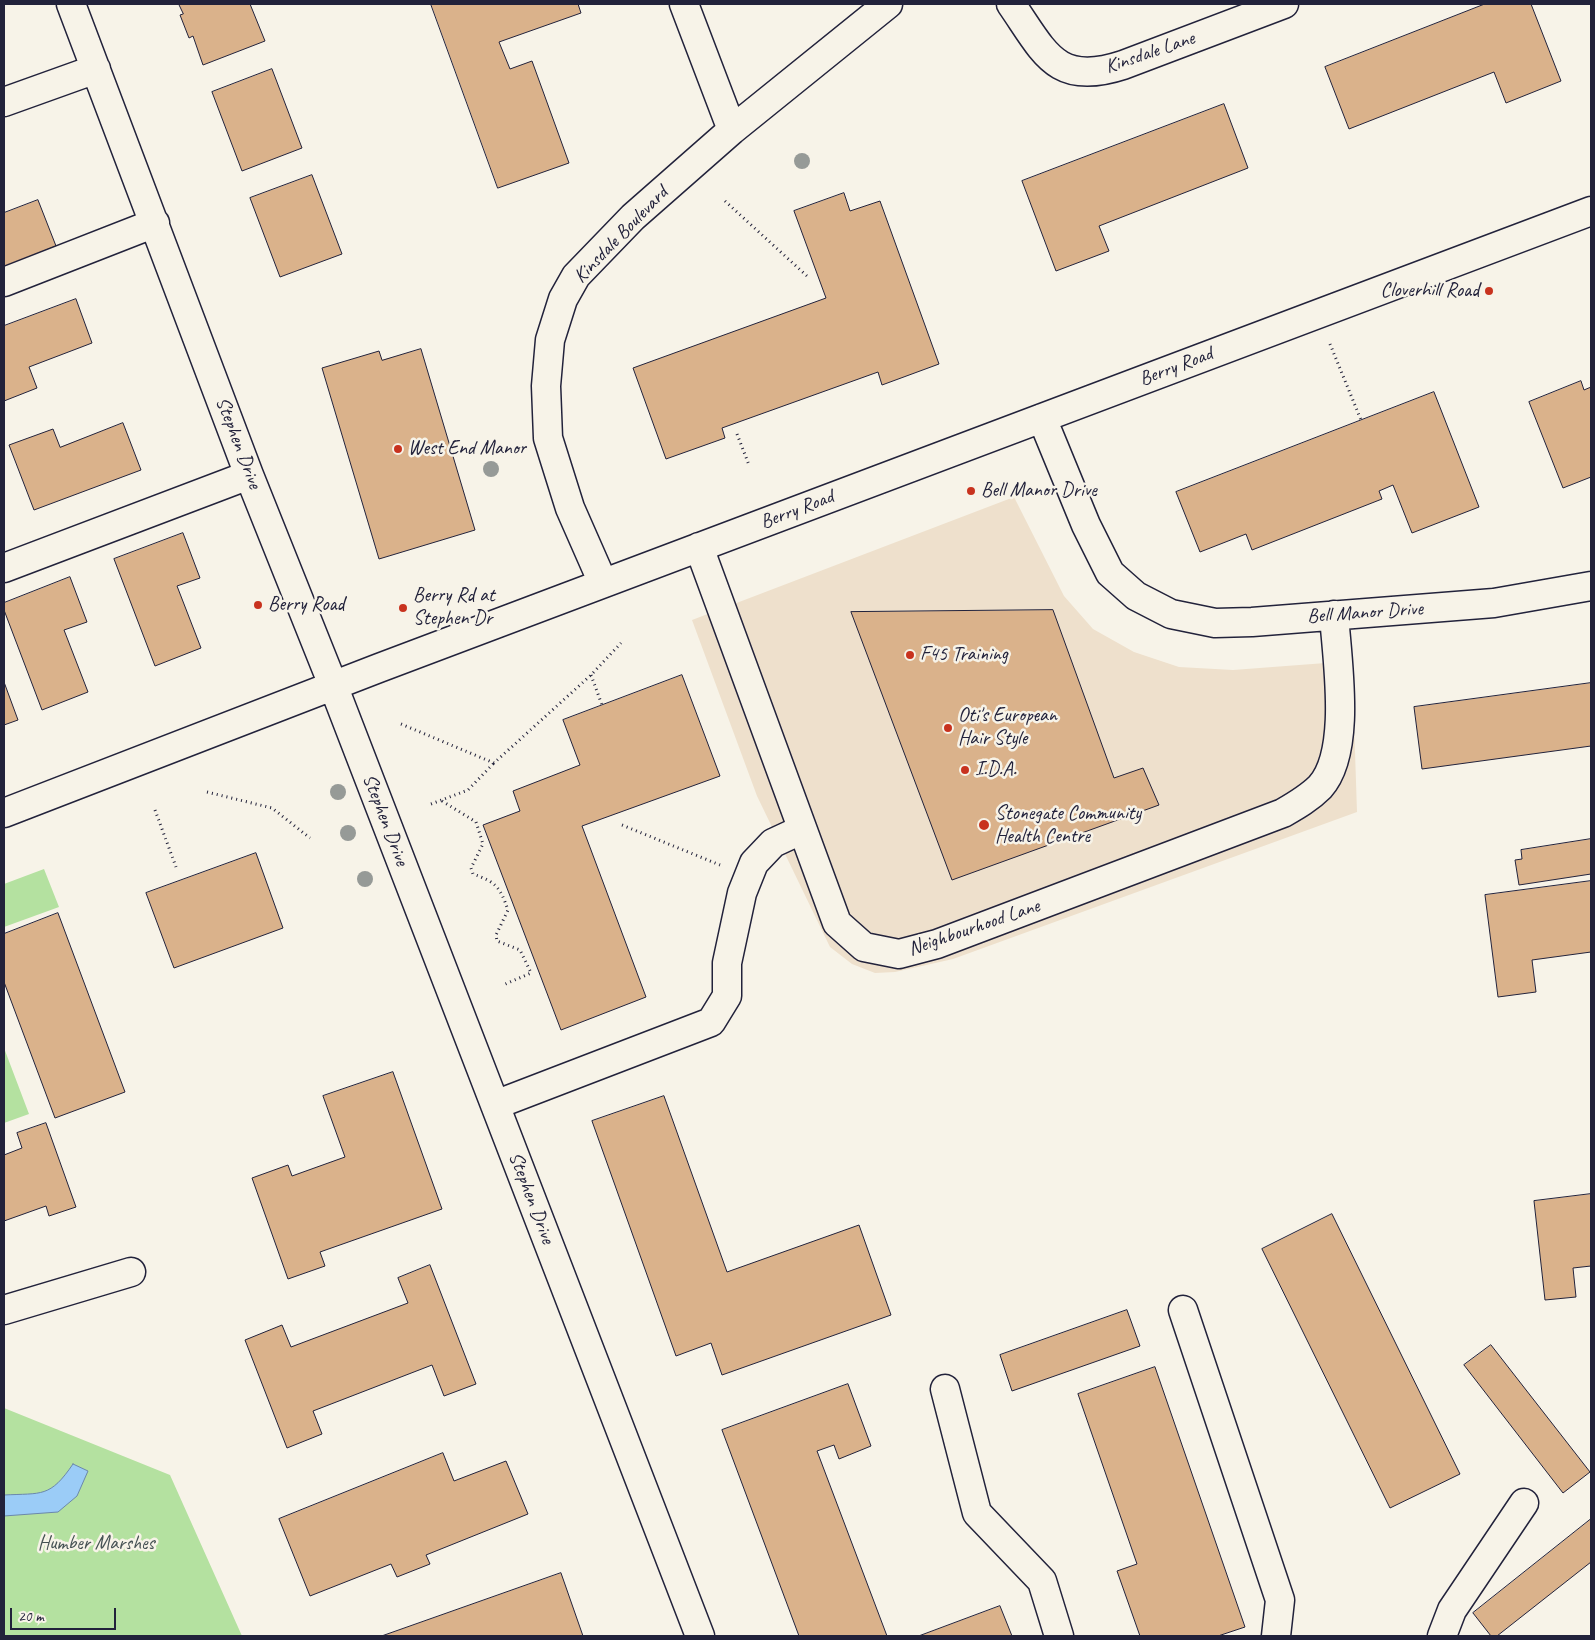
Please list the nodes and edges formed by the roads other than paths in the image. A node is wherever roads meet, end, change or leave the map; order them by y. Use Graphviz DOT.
graph roads {
  1 [pos="71,4"];
  2 [pos="684,4"];
  3 [pos="888,4"];
  4 [pos="1011,4"];
  5 [pos="1284,4"];
  6 [pos="96,69"];
  7 [pos="4,102"];
  8 [pos="732,130"];
  9 [pos="1591,211"];
  10 [pos="155,224"];
  11 [pos="4,282"];
  12 [pos="1042,418"];
  13 [pos="249,475"];
  14 [pos="698,547"];
  15 [pos="4,568"];
  16 [pos="603,583"];
  17 [pos="1591,586"];
  18 [pos="1334,615"];
  19 [pos="333,685"];
  20 [pos="4,813"];
  21 [pos="801,830"];
  22 [pos="495,1105"];
  23 [pos="131,1272"];
  24 [pos="4,1310"];
  25 [pos="1183,1310"];
  26 [pos="945,1389"];
  27 [pos="1524,1503"];
  28 [pos="700,1636"];
  29 [pos="1059,1636"];
  30 [pos="1276,1636"];
  31 [pos="1442,1636"];
  1 -- 6 [label="street, Stephen Drive"];
  2 -- 8 [label="street"];
  3 -- 8 [label="street, Kinsdale Boulevard"];
  4 -- 5 [label="street, Kinsdale Lane"];
  6 -- 7 [label="street"];
  6 -- 10 [label="street, Stephen Drive"];
  8 -- 16 [label="street, Kinsdale Boulevard"];
  9 -- 12 [label="street, Berry Road"];
  10 -- 11 [label="street"];
  10 -- 13 [label="street, Stephen Drive"];
  12 -- 14 [label="street, Berry Road"];
  12 -- 18 [label="street, Bell Manor Drive"];
  13 -- 15 [label="street"];
  13 -- 19 [label="street, Stephen Drive"];
  14 -- 16 [label="street, Berry Road"];
  14 -- 21 [label="street, Neighbourhood Lane"];
  16 -- 19 [label="street, Berry Road"];
  17 -- 18 [label="street, Bell Manor Drive"];
  18 -- 21 [label="street, Neighbourhood Lane"];
  19 -- 20 [label="street, Berry Road"];
  19 -- 22 [label="street, Stephen Drive"];
  21 -- 22 [label="street"];
  22 -- 28 [label="street, Stephen Drive"];
  23 -- 24 [label="street"];
  25 -- 30 [label="street"];
  26 -- 29 [label="street"];
  27 -- 31 [label="street"];
}
